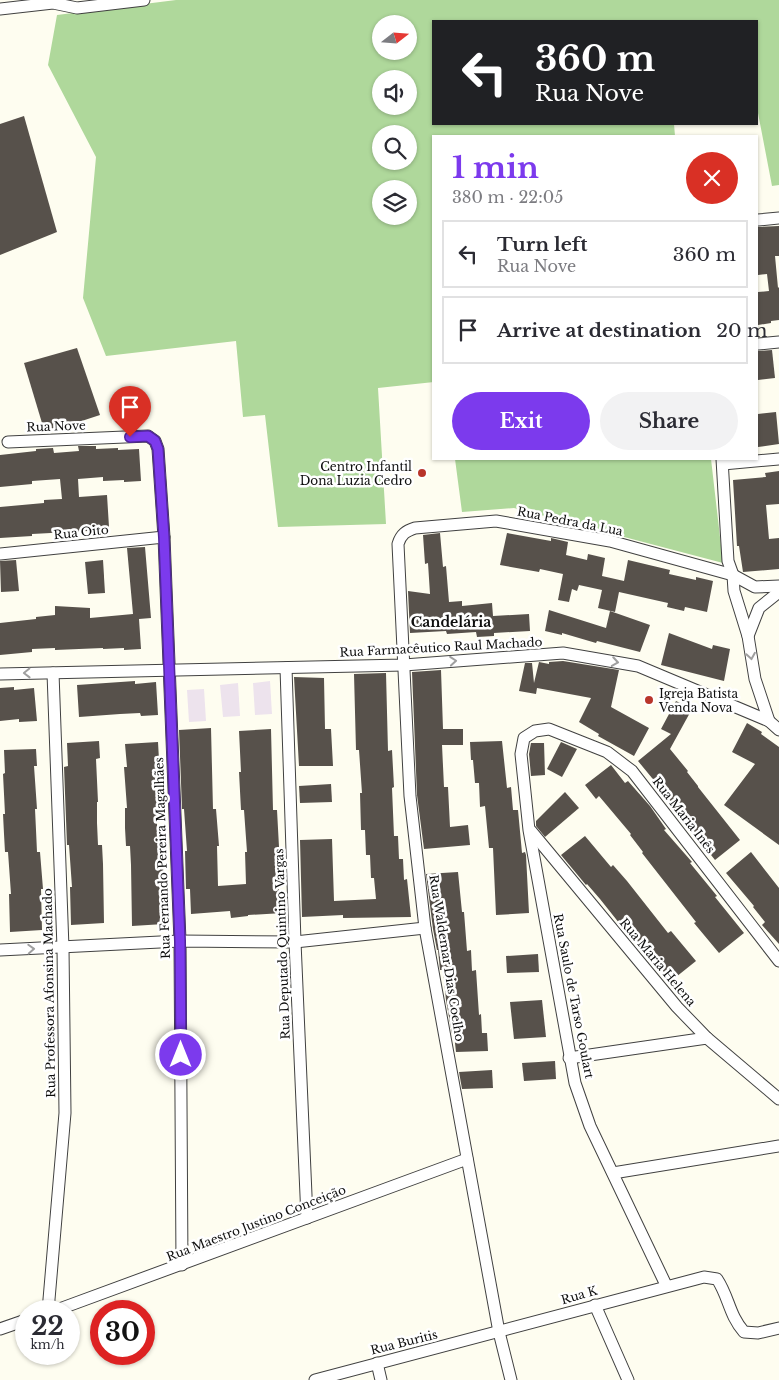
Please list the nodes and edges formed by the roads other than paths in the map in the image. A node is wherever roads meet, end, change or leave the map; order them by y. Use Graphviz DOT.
graph roads {
  1 [pos="144,0"];
  2 [pos="53,1"];
  3 [pos="0,9"];
  4 [pos="779,218"];
  5 [pos="758,220"];
  6 [pos="779,342"];
  7 [pos="758,344"];
  8 [pos="8,442"];
  9 [pos="158,449"];
  10 [pos="779,459"];
  11 [pos="723,462"];
  12 [pos="401,536"];
  13 [pos="164,537"];
  14 [pos="0,554"];
  15 [pos="733,575"];
  16 [pos="779,586"];
  17 [pos="779,592"];
  18 [pos="748,636"];
  19 [pos="404,665"];
  20 [pos="286,668"];
  21 [pos="169,670"];
  22 [pos="53,673"];
  23 [pos="0,674"];
  24 [pos="769,721"];
  25 [pos="779,730"];
  26 [pos="535,731"];
  27 [pos="529,830"];
  28 [pos="426,928"];
  29 [pos="180,941"];
  30 [pos="295,942"];
  31 [pos="63,948"];
  32 [pos="0,950"];
  33 [pos="779,961"];
  34 [pos="707,1038"];
  35 [pos="569,1058"];
  36 [pos="779,1099"];
  37 [pos="779,1146"];
  38 [pos="467,1159"];
  39 [pos="613,1173"];
  40 [pos="307,1218"];
  41 [pos="182,1265"];
  42 [pos="666,1285"];
  43 [pos="49,1300"];
  44 [pos="80,1302"];
  45 [pos="595,1304"];
  46 [pos="15,1324"];
  47 [pos="779,1328"];
  48 [pos="0,1329"];
  49 [pos="499,1332"];
  50 [pos="377,1363"];
  51 [pos="315,1380"];
  52 [pos="381,1380"];
  53 [pos="511,1380"];
  54 [pos="628,1380"];
  1 -- 2 [label="street"];
  2 -- 3 [label="street"];
  4 -- 5 [label="street"];
  6 -- 7 [label="street"];
  8 -- 9 [label="street, Rua Nove"];
  9 -- 13 [label="street, Rua Fernando Pereira Magalhães"];
  10 -- 11 [label="street"];
  11 -- 15 [label="street"];
  12 -- 15 [label="street, Rua Pedra da Lua"];
  12 -- 19 [label="street, Rua Waldemar Dias Coelho"];
  13 -- 14 [label="street, Rua Oito"];
  13 -- 21 [label="street, Rua Fernando Pereira Magalhães"];
  15 -- 16 [label="street, Rua Pedra da Lua"];
  15 -- 18 [label="street"];
  17 -- 18 [label="street"];
  18 -- 24 [label="street, one-way"];
  19 -- 20 [label="street, Rua Farmacêutico Raul Machado"];
  19 -- 24 [label="street, Rua Farmacêutico Raul Machado, one-way"];
  19 -- 28 [label="street, Rua Waldemar Dias Coelho"];
  20 -- 21 [label="street, Rua Farmacêutico Raul Machado"];
  20 -- 30 [label="street, Rua Deputado Quintino Vargas"];
  21 -- 22 [label="street, Rua Farmacêutico Raul Machado"];
  21 -- 29 [label="street, Rua Fernando Pereira Magalhães"];
  22 -- 23 [label="street, Rua Farmacêutico Raul Machado, one-way"];
  22 -- 31 [label="street, Rua Professora Afonsina Machado"];
  24 -- 25 [label="street, Rua Farmacêutico Raul Machado"];
  26 -- 27 [label="street, Rua Saulo de Tarso Goulart"];
  26 -- 33 [label="street, Rua Maria Inês"];
  27 -- 34 [label="street, Rua Maria Helena"];
  27 -- 35 [label="street, Rua Saulo de Tarso Goulart"];
  28 -- 30 [label="street"];
  28 -- 38 [label="street, Rua Waldemar Dias Coelho"];
  29 -- 30 [label="street"];
  29 -- 31 [label="street"];
  29 -- 41 [label="street, Rua Fernando Pereira Magalhães"];
  30 -- 40 [label="street, Rua Deputado Quintino Vargas"];
  32 -- 31 [label="street, one-way"];
  31 -- 43 [label="street, Rua Professora Afonsina Machado"];
  34 -- 35 [label="street"];
  34 -- 36 [label="street, Rua Maria Helena"];
  35 -- 39 [label="street, Rua Saulo de Tarso Goulart"];
  37 -- 39 [label="street"];
  38 -- 40 [label="street, Rua Maestro Justino Conceição"];
  38 -- 49 [label="street, Rua Waldemar Dias Coelho"];
  39 -- 42 [label="street, Rua Saulo de Tarso Goulart"];
  40 -- 41 [label="street, Rua Maestro Justino Conceição"];
  41 -- 44 [label="street, Rua Maestro Justino Conceição"];
  42 -- 45 [label="street, Rua K"];
  42 -- 47 [label="street, Rua K"];
  45 -- 49 [label="street, Rua K"];
  45 -- 54 [label="street"];
  46 -- 48 [label="street"];
  49 -- 50 [label="street, Rua Buritis"];
  49 -- 53 [label="street, Rua Waldemar Dias Coelho"];
  50 -- 51 [label="street, Rua Buritis"];
  50 -- 52 [label="street"];
}
